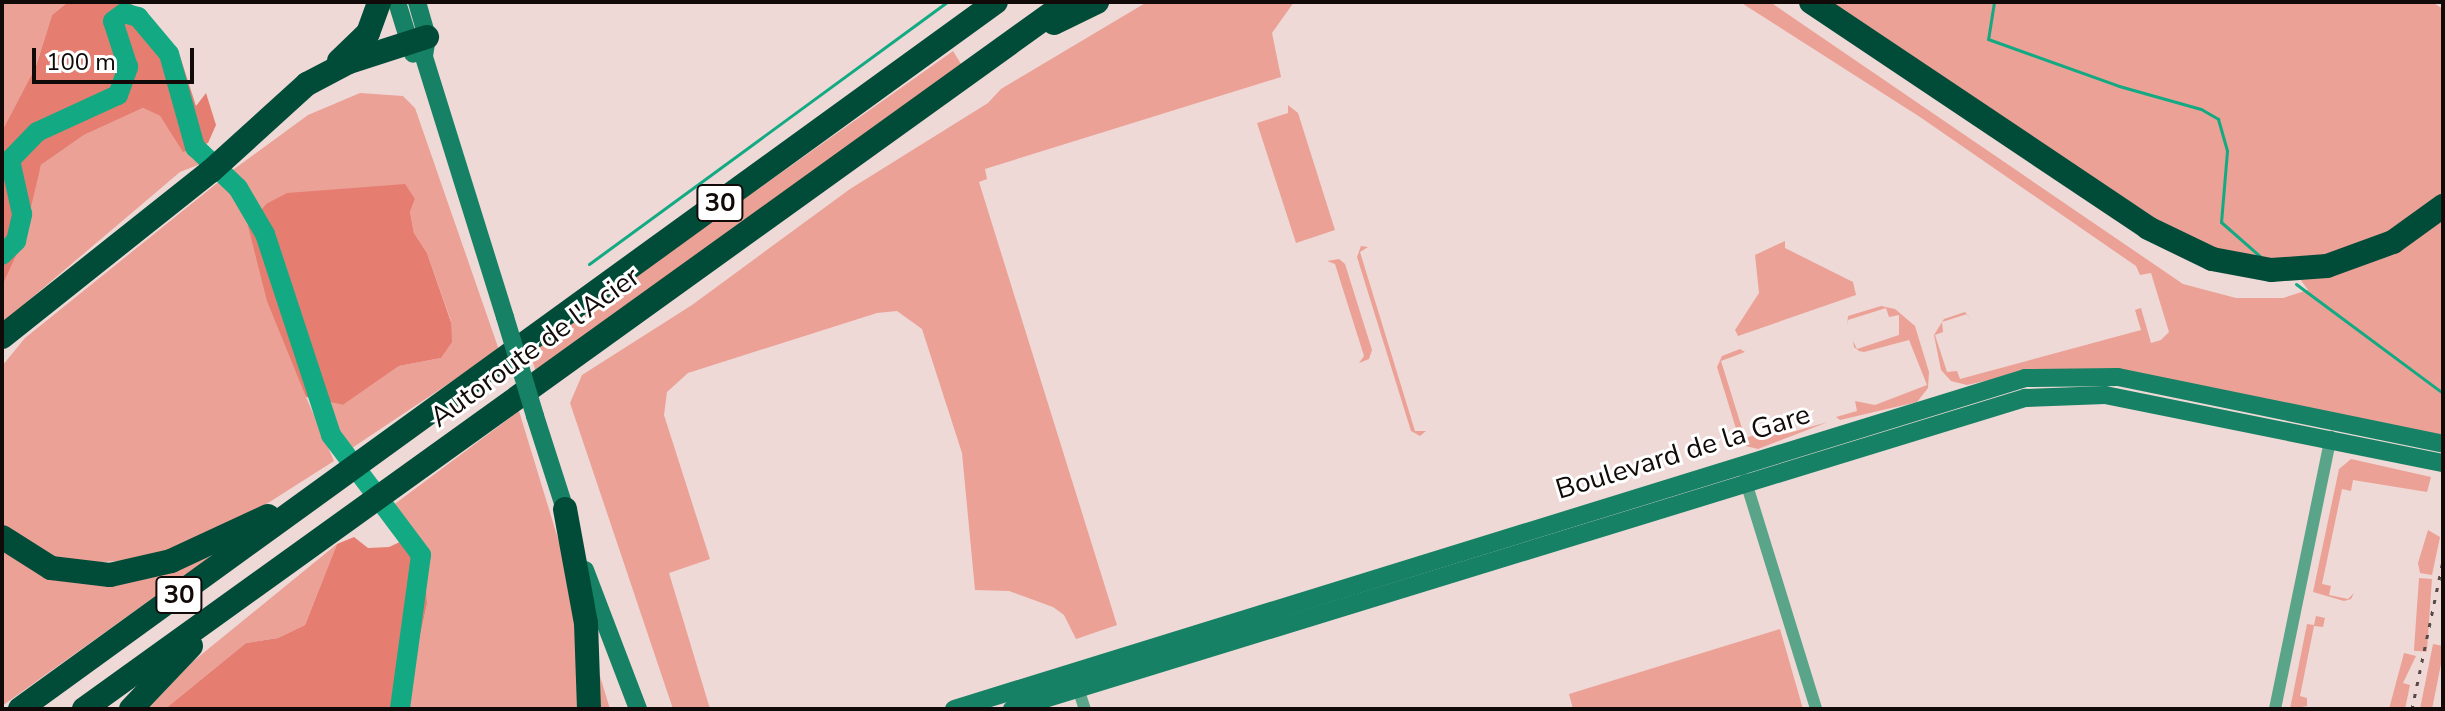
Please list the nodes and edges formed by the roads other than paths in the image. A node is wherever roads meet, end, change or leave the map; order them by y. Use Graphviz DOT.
graph roads {
  1 [pos="379,2"];
  2 [pos="397,2"];
  3 [pos="417,2"];
  4 [pos="988,2"];
  5 [pos="996,2"];
  6 [pos="1067,2"];
  7 [pos="1097,2"];
  8 [pos="1811,2"];
  9 [pos="1023,38"];
  10 [pos="418,47"];
  11 [pos="321,75"];
  12 [pos="891,77"];
  13 [pos="266,126"];
  14 [pos="2443,206"];
  15 [pos="58,296"];
  16 [pos="2,337"];
  17 [pos="2,352"];
  18 [pos="2332,431"];
  19 [pos="2443,444"];
  20 [pos="2443,463"];
  21 [pos="1743,473"];
  22 [pos="341,478"];
  23 [pos="565,509"];
  24 [pos="2,537"];
  25 [pos="241,596"];
  26 [pos="1076,680"];
  27 [pos="20,709"];
  28 [pos="84,709"];
  29 [pos="131,709"];
  30 [pos="589,709"];
  31 [pos="638,709"];
  32 [pos="954,709"];
  33 [pos="1012,709"];
  34 [pos="1085,709"];
  35 [pos="1816,709"];
  36 [pos="2275,709"];
  1 -- 11 [label="highway"];
  2 -- 10 [label="main road"];
  3 -- 10 [label="main road"];
  4 -- 12 [label="highway"];
  5 -- 12 [label="highway"];
  6 -- 9 [label="highway"];
  7 -- 9 [label="highway"];
  8 -- 14 [label="highway"];
  9 -- 25 [label="highway, Autoroute de l'Acier / 30"];
  10 -- 11 [label="highway"];
  10 -- 13 [label="highway"];
  10 -- 23 [label="main road, bridge"];
  11 -- 13 [label="highway"];
  12 -- 22 [label="highway, Autoroute de l'Acier / 30"];
  13 -- 15 [label="highway"];
  15 -- 16 [label="highway"];
  15 -- 17 [label="highway"];
  18 -- 19 [label="main road, Boulevard de la Gare"];
  18 -- 20 [label="main road, Boulevard de la Gare"];
  18 -- 21 [label="main road, Boulevard de la Gare"];
  18 -- 36 [label="street"];
  21 -- 26 [label="main road, Boulevard de la Gare"];
  21 -- 35 [label="street"];
  22 -- 24 [label="highway"];
  22 -- 27 [label="highway, Autoroute de l'Acier / 30"];
  23 -- 30 [label="highway"];
  23 -- 31 [label="main road"];
  25 -- 28 [label="highway, Autoroute de l'Acier / 30"];
  25 -- 29 [label="highway"];
  26 -- 32 [label="main road, Boulevard de la Gare"];
  26 -- 33 [label="main road, Boulevard de la Gare"];
  26 -- 34 [label="street"];
}
